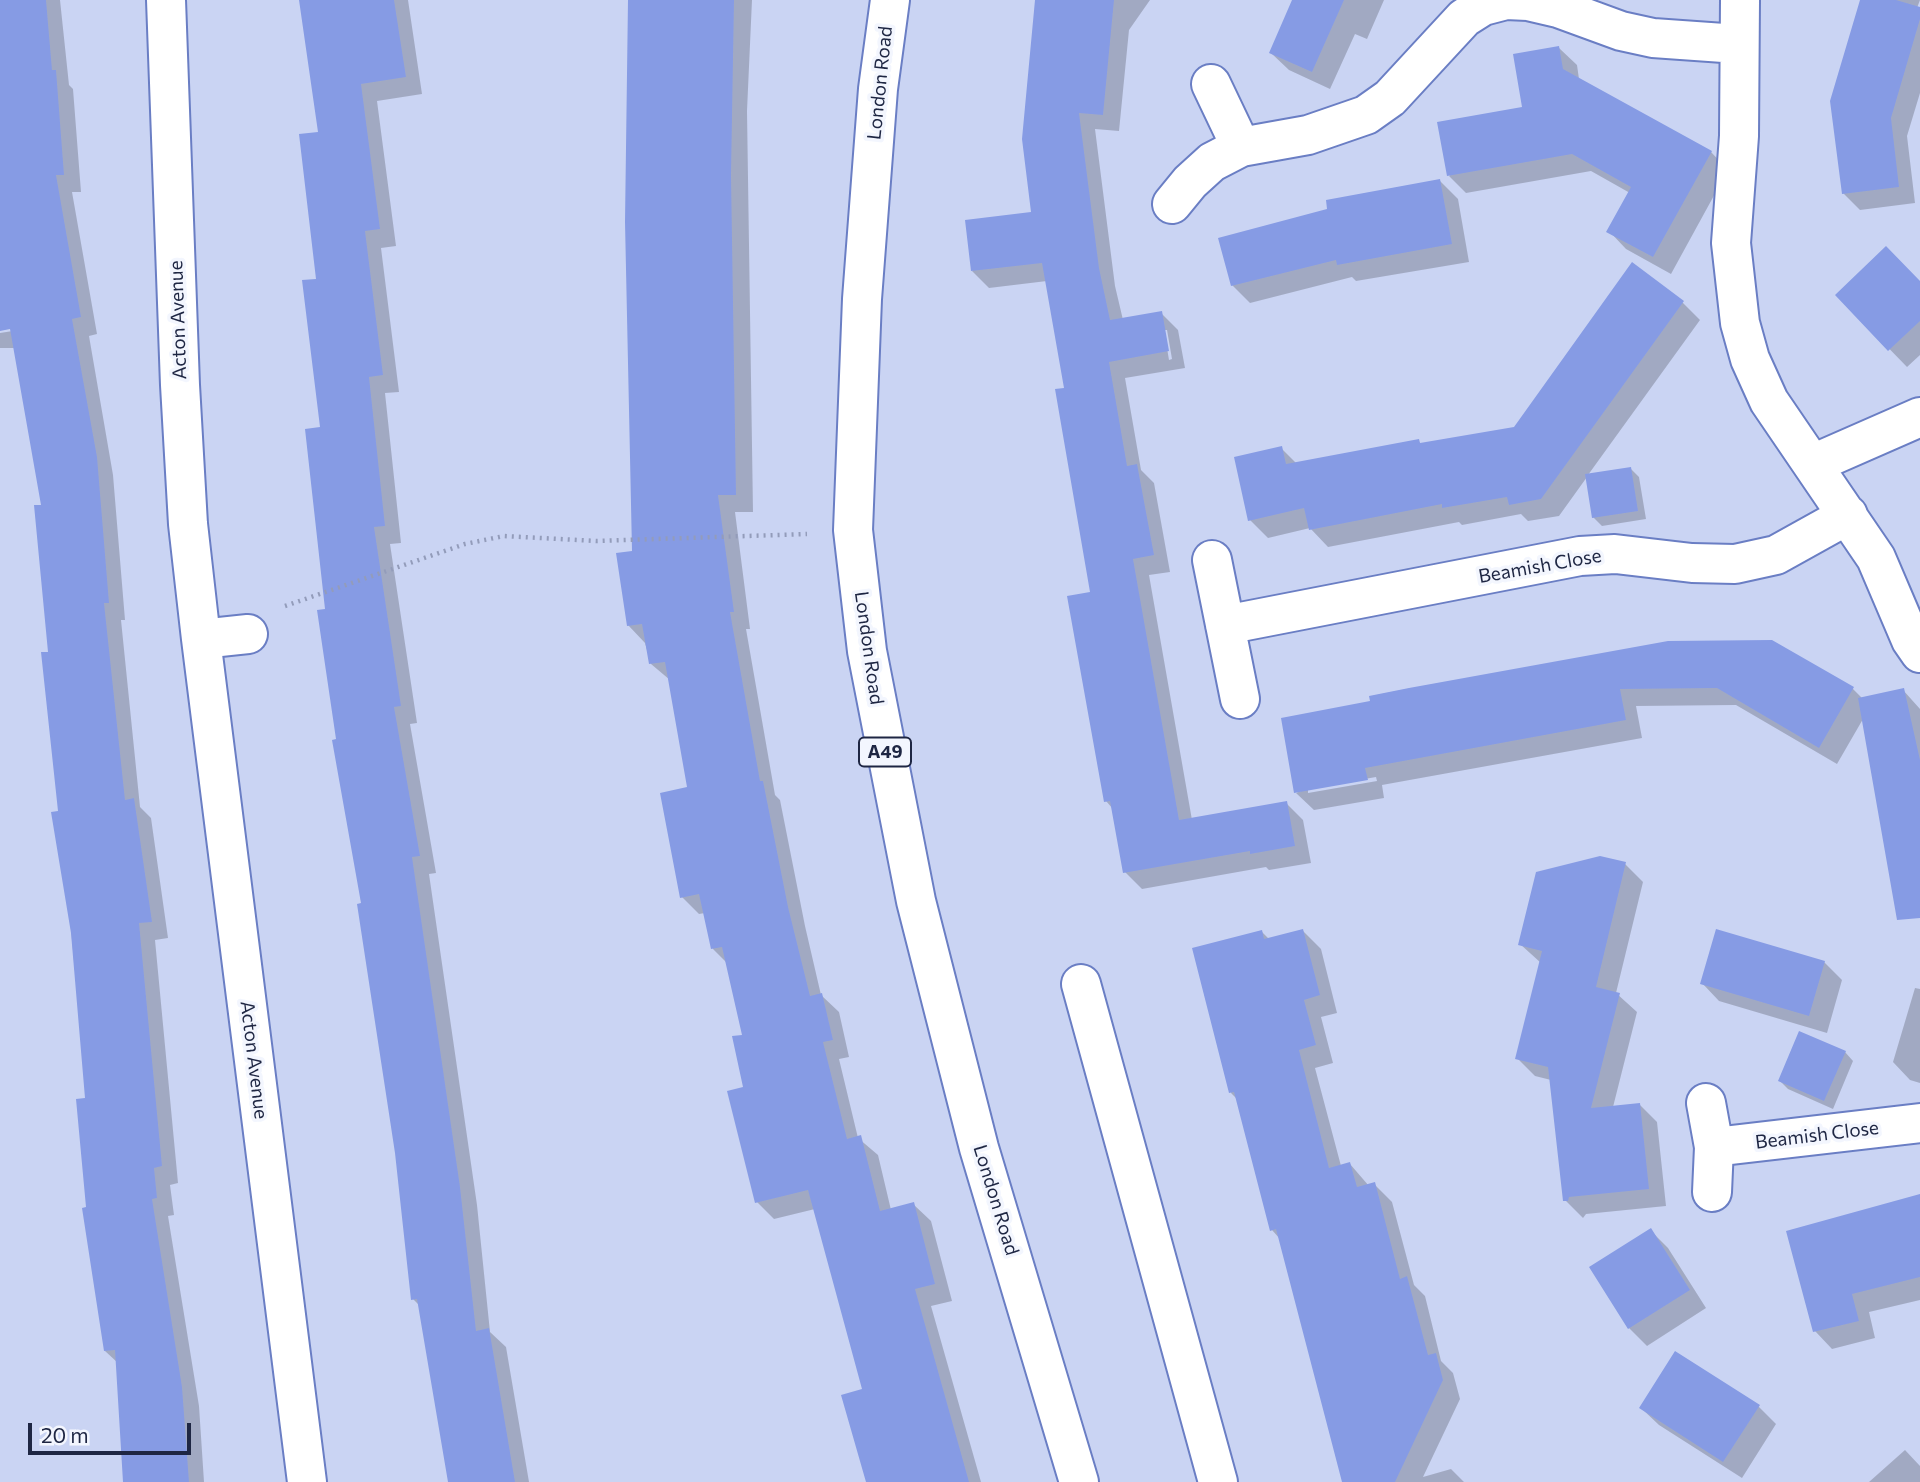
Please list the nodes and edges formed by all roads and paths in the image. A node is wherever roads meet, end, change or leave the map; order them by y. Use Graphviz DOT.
graph roads {
  1 [pos="166,0"];
  2 [pos="890,0"];
  3 [pos="1740,0"];
  4 [pos="1738,44"];
  5 [pos="1211,84"];
  6 [pos="1241,147"];
  7 [pos="1172,204"];
  8 [pos="1920,417"];
  9 [pos="1815,463"];
  10 [pos="1848,515"];
  11 [pos="853,530"];
  12 [pos="1212,560"];
  13 [pos="1225,625"];
  14 [pos="248,634"];
  15 [pos="201,639"];
  16 [pos="1920,653"];
  17 [pos="1240,699"];
  18 [pos="1081,984"];
  19 [pos="1706,1103"];
  20 [pos="1920,1123"];
  21 [pos="1714,1147"];
  22 [pos="1712,1192"];
  23 [pos="307,1482"];
  24 [pos="1079,1482"];
  25 [pos="1218,1482"];
  1 -- 15 [label="main road, Acton Avenue"];
  2 -- 11 [label="main road, London Road / A49"];
  3 -- 4 [label="main road"];
  4 -- 6 [label="main road"];
  4 -- 9 [label="main road"];
  5 -- 6 [label="main road"];
  6 -- 7 [label="main road"];
  8 -- 9 [label="main road"];
  9 -- 10 [label="main road"];
  10 -- 13 [label="main road, Beamish Close"];
  10 -- 16 [label="main road"];
  11 -- 14 [label="path"];
  11 -- 24 [label="main road, London Road / A49"];
  12 -- 13 [label="main road"];
  13 -- 17 [label="main road"];
  14 -- 15 [label="main road"];
  15 -- 23 [label="main road, Acton Avenue"];
  18 -- 25 [label="main road"];
  19 -- 21 [label="main road"];
  20 -- 21 [label="main road, Beamish Close"];
  21 -- 22 [label="main road"];
}
